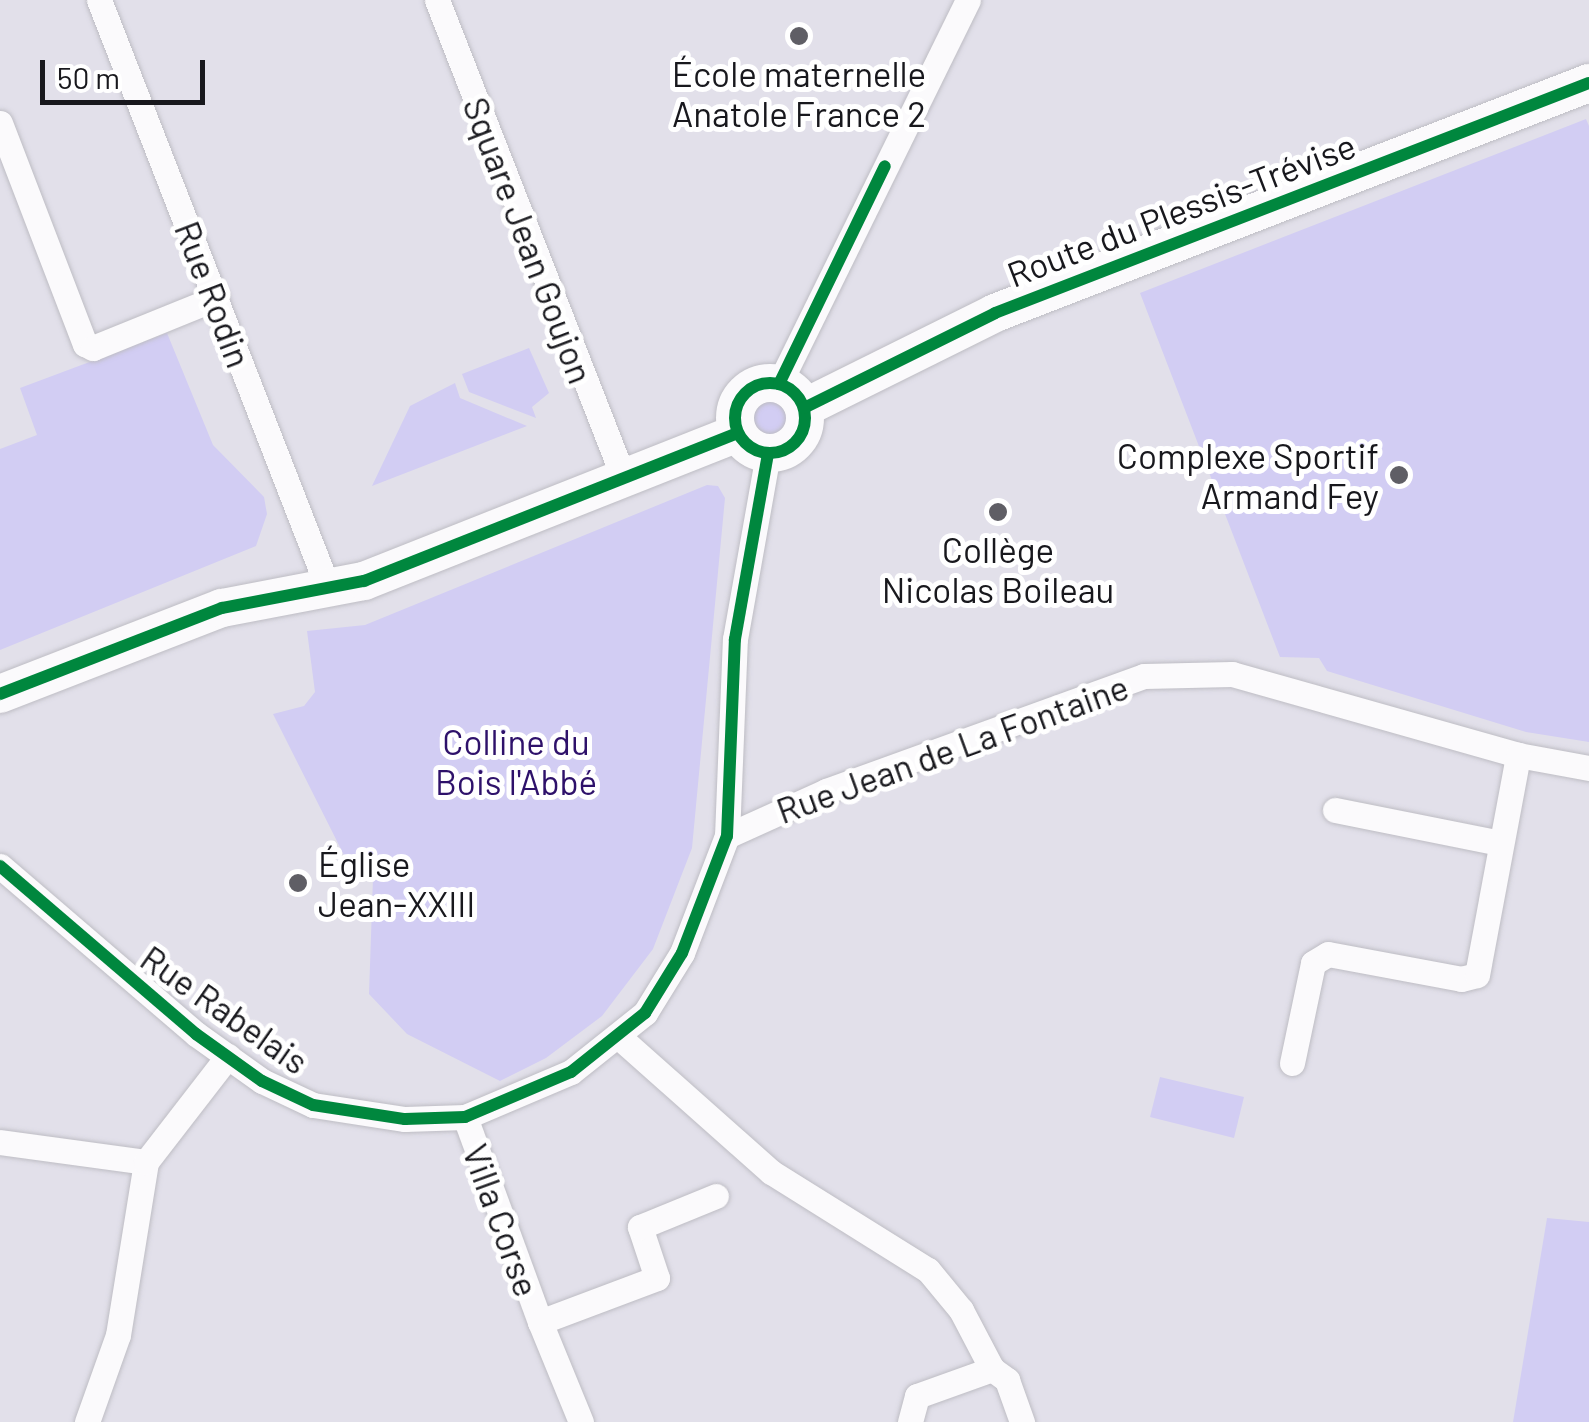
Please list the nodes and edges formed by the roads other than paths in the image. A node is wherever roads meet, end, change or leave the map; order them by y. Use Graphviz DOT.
graph roads {
  1 [pos="99,0"];
  2 [pos="437,0"];
  3 [pos="968,0"];
  4 [pos="1589,83"];
  5 [pos="0,123"];
  6 [pos="216,298"];
  7 [pos="792,396"];
  8 [pos="752,444"];
  9 [pos="624,480"];
  10 [pos="328,588"];
  11 [pos="0,694"];
  12 [pos="1518,755"];
  13 [pos="1589,768"];
  14 [pos="1336,810"];
  15 [pos="727,836"];
  16 [pos="1500,843"];
  17 [pos="0,866"];
  18 [pos="620,1038"];
  19 [pos="228,1056"];
  20 [pos="1292,1063"];
  21 [pos="465,1117"];
  22 [pos="0,1142"];
  23 [pos="146,1162"];
  24 [pos="716,1196"];
  25 [pos="540,1322"];
  26 [pos="992,1368"];
  27 [pos="87,1422"];
  28 [pos="581,1422"];
  29 [pos="910,1422"];
  30 [pos="1022,1422"];
  1 -- 6 [label="street, Rue Rodin"];
  2 -- 9 [label="street, Square Jean Goujon"];
  3 -- 7 [label="street"];
  4 -- 7 [label="main road, Route du Plessis-Trévise"];
  5 -- 6 [label="street"];
  6 -- 10 [label="street, Rue Rodin"];
  7 -- 8 [label="main road"];
  7 -- 8 [label="main road, Route du Plessis-Trévise"];
  8 -- 9 [label="main road"];
  8 -- 15 [label="street, Rue Rabelais"];
  9 -- 10 [label="main road"];
  10 -- 11 [label="main road"];
  12 -- 13 [label="street, Rue Jean de La Fontaine"];
  12 -- 15 [label="street, Rue Jean de La Fontaine"];
  12 -- 16 [label="street"];
  14 -- 16 [label="street"];
  15 -- 18 [label="street, Rue Rabelais"];
  16 -- 20 [label="street"];
  17 -- 19 [label="street, Rue Rabelais"];
  18 -- 21 [label="street, Rue Rabelais"];
  18 -- 26 [label="street"];
  19 -- 21 [label="street, Rue Rabelais"];
  19 -- 23 [label="street"];
  21 -- 25 [label="street, Villa Corse"];
  22 -- 23 [label="street"];
  23 -- 27 [label="street"];
  24 -- 25 [label="street, Villa Corse"];
  25 -- 28 [label="street, Villa Corse"];
  26 -- 29 [label="street"];
  26 -- 30 [label="street"];
}
